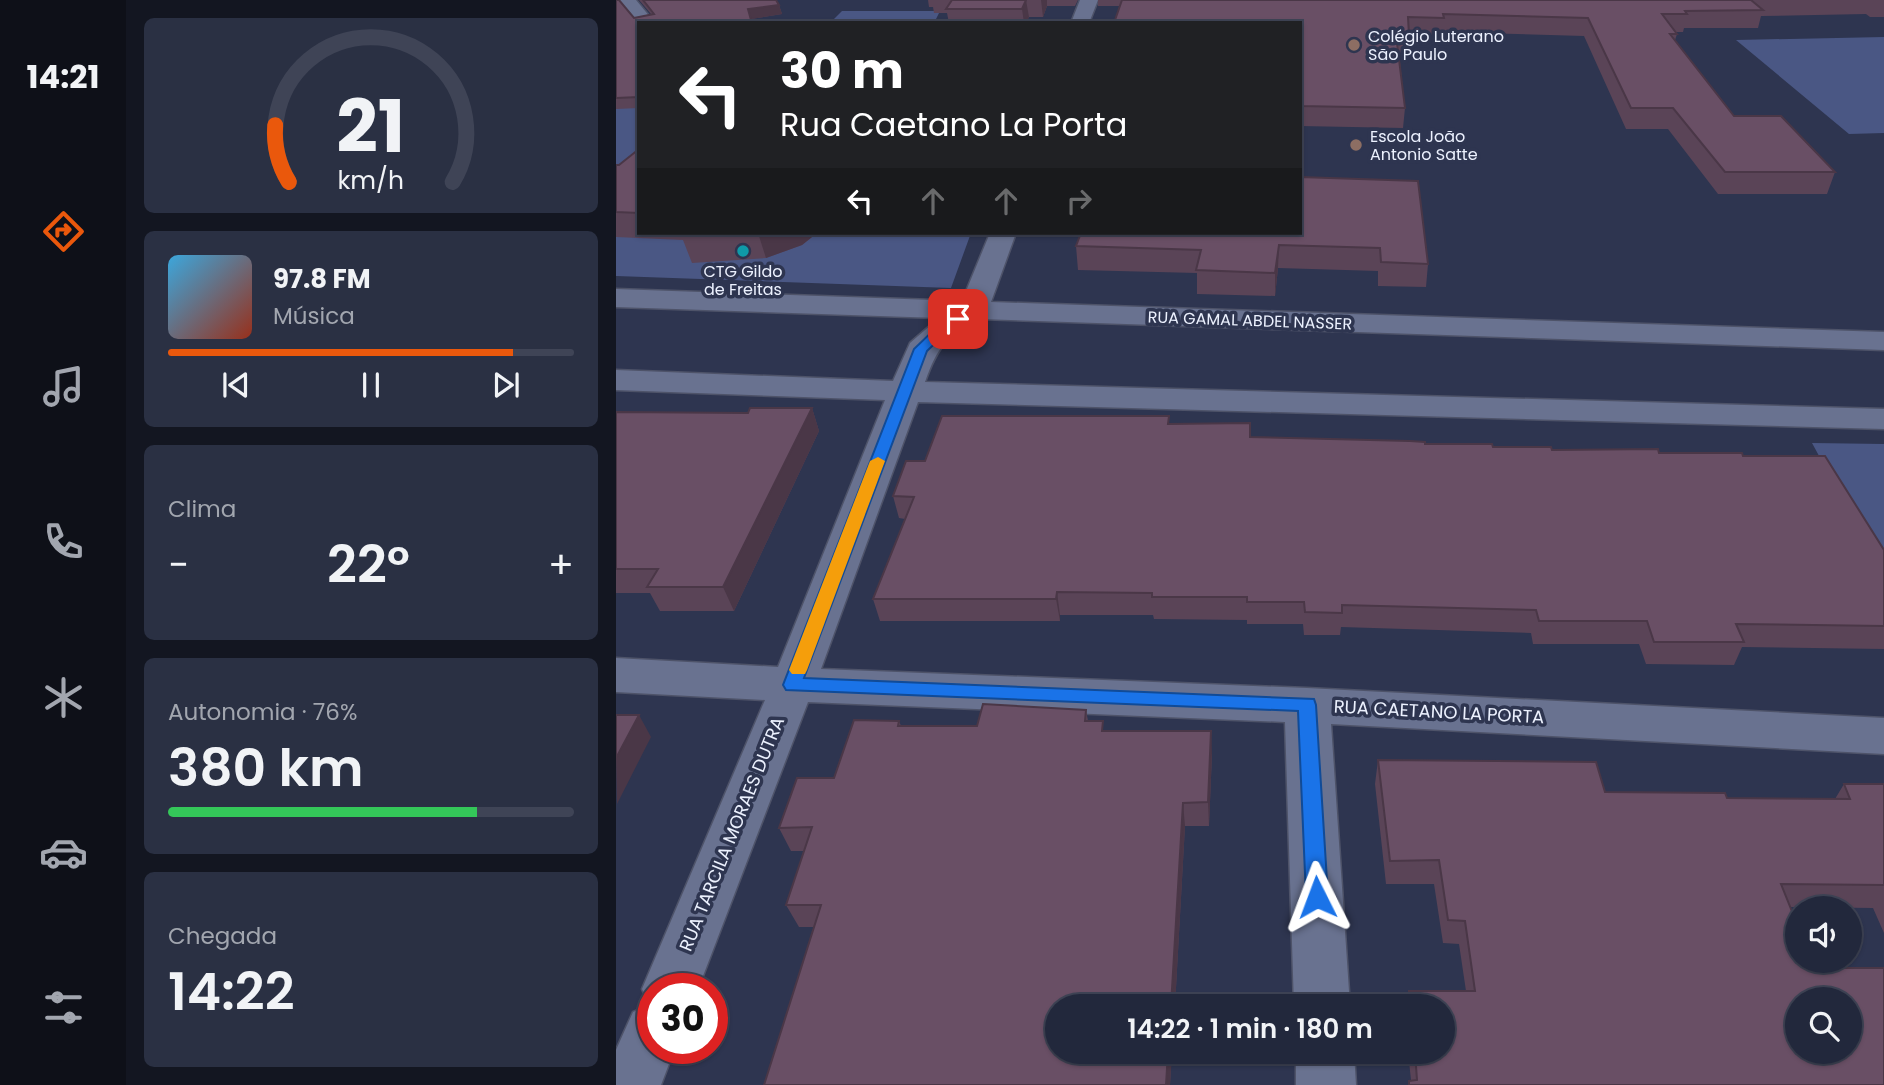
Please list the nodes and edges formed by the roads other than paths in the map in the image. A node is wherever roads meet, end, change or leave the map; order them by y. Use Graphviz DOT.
graph roads {
  1 [pos="627,0"];
  2 [pos="1089,0"];
  3 [pos="644,21"];
  4 [pos="1081,21"];
  5 [pos="1002,235"];
  6 [pos="616,298"];
  7 [pos="973,310"];
  8 [pos="1884,341"];
  9 [pos="616,380"];
  10 [pos="904,391"];
  11 [pos="1884,419"];
  12 [pos="616,675"];
  13 [pos="793,685"];
  14 [pos="1307,705"];
  15 [pos="1884,736"];
  16 [pos="676,973"];
  17 [pos="1321,994"];
  18 [pos="640,1064"];
  19 [pos="1325,1064"];
  20 [pos="631,1085"];
  21 [pos="1326,1085"];
  1 -- 3 [label="street"];
  2 -- 4 [label="street"];
  5 -- 7 [label="street"];
  6 -- 7 [label="street, RUA GAMAL ABDEL NASSER"];
  7 -- 8 [label="street, RUA GAMAL ABDEL NASSER"];
  7 -- 10 [label="street, RUA TARCILA MORAES DUTRA"];
  9 -- 10 [label="street"];
  10 -- 11 [label="street"];
  10 -- 13 [label="street, RUA TARCILA MORAES DUTRA"];
  12 -- 13 [label="street, RUA CAETANO LA PORTA"];
  13 -- 14 [label="street, RUA CAETANO LA PORTA"];
  13 -- 16 [label="street, RUA TARCILA MORAES DUTRA"];
  14 -- 15 [label="street, RUA CAETANO LA PORTA"];
  14 -- 17 [label="street"];
  18 -- 20 [label="street"];
  19 -- 21 [label="street"];
}
